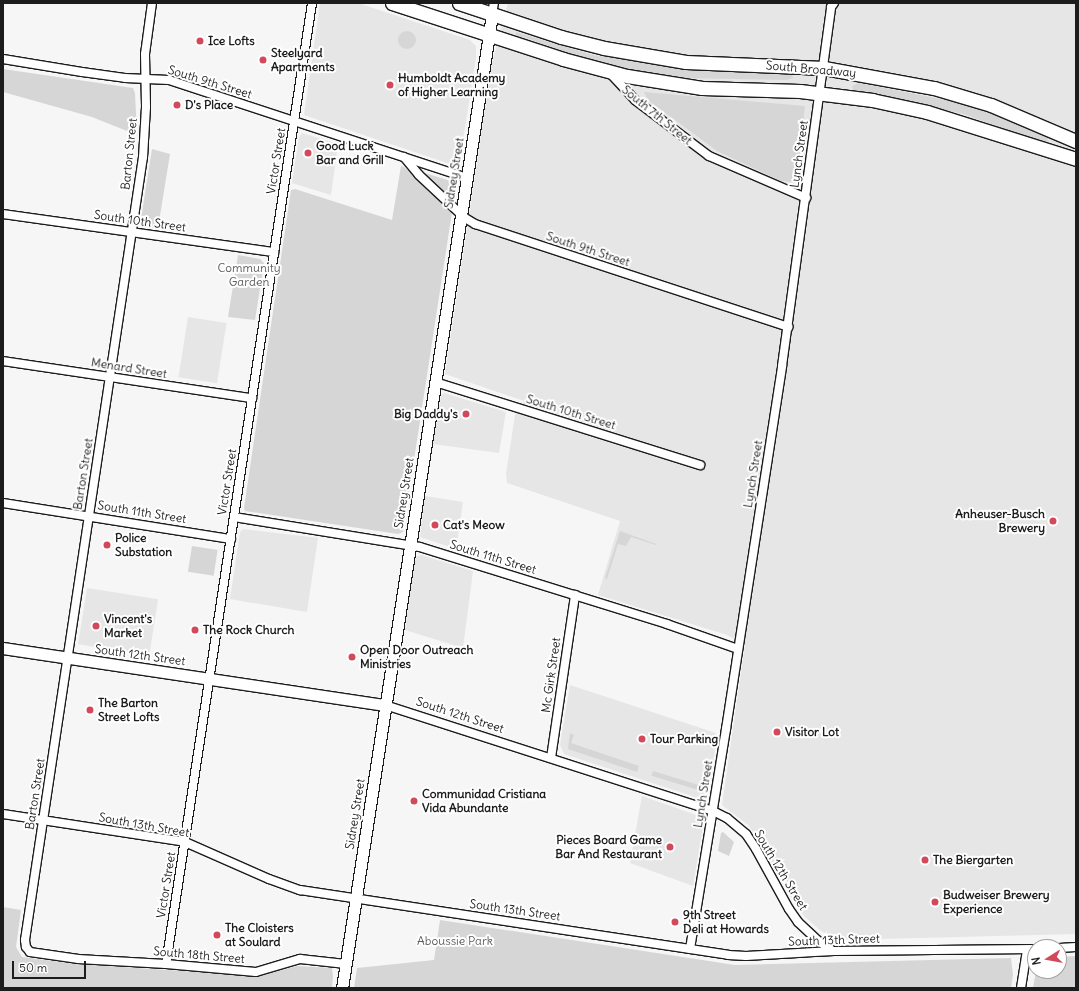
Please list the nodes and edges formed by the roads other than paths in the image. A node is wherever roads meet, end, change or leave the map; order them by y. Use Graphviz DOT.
graph roads {
  1 [pos="152,3"];
  2 [pos="312,3"];
  3 [pos="392,3"];
  4 [pos="459,3"];
  5 [pos="834,3"];
  6 [pos="493,8"];
  7 [pos="489,35"];
  8 [pos="3,59"];
  9 [pos="824,68"];
  10 [pos="609,72"];
  11 [pos="145,78"];
  12 [pos="820,93"];
  13 [pos="295,121"];
  14 [pos="1076,141"];
  15 [pos="403,157"];
  16 [pos="1076,159"];
  17 [pos="466,178"];
  18 [pos="806,198"];
  19 [pos="3,214"];
  20 [pos="461,214"];
  21 [pos="132,232"];
  22 [pos="274,252"];
  23 [pos="788,327"];
  24 [pos="3,360"];
  25 [pos="110,377"];
  26 [pos="435,382"];
  27 [pos="252,398"];
  28 [pos="700,465"];
  29 [pos="3,503"];
  30 [pos="89,516"];
  31 [pos="234,517"];
  32 [pos="231,539"];
  33 [pos="410,544"];
  34 [pos="575,595"];
  35 [pos="3,648"];
  36 [pos="738,650"];
  37 [pos="68,657"];
  38 [pos="209,678"];
  39 [pos="385,705"];
  40 [pos="551,758"];
  41 [pos="713,811"];
  42 [pos="3,814"];
  43 [pos="43,820"];
  44 [pos="185,842"];
  45 [pos="355,900"];
  46 [pos="26,947"];
  47 [pos="690,948"];
  48 [pos="1027,949"];
  49 [pos="834,951"];
  50 [pos="1027,962"];
  51 [pos="166,964"];
  52 [pos="346,964"];
  53 [pos="342,988"];
  54 [pos="1021,988"];
  1 -- 11 [label="street, Barton Street"];
  2 -- 13 [label="street, Victor Street"];
  3 -- 7 [label="main road, South 7th Street"];
  4 -- 6 [label="main road"];
  5 -- 9 [label="street, Lynch Street"];
  6 -- 7 [label="street, Sidney Street"];
  6 -- 9 [label="main road, South Broadway"];
  7 -- 10 [label="main road, South 7th Street"];
  7 -- 17 [label="street, Sidney Street"];
  8 -- 11 [label="street, South 9th Street"];
  9 -- 12 [label="street, Lynch Street"];
  9 -- 14 [label="main road, South Broadway"];
  10 -- 12 [label="main road, South Broadway"];
  10 -- 18 [label="street, South 7th Street"];
  11 -- 13 [label="street, South 9th Street"];
  11 -- 21 [label="street, Barton Street"];
  12 -- 16 [label="main road, South Broadway"];
  12 -- 18 [label="street, Lynch Street"];
  13 -- 15 [label="street, South 9th Street"];
  13 -- 22 [label="street, Victor Street"];
  15 -- 17 [label="street, South 9th Street"];
  15 -- 20 [label="street, South 9th Street"];
  17 -- 20 [label="street, Sidney Street"];
  18 -- 23 [label="street, Lynch Street"];
  19 -- 21 [label="street, South 10th Street"];
  20 -- 23 [label="street, South 9th Street"];
  20 -- 26 [label="street, Sidney Street"];
  21 -- 22 [label="street, South 10th Street"];
  21 -- 25 [label="street, Barton Street"];
  22 -- 27 [label="street, Victor Street"];
  23 -- 36 [label="street, Lynch Street"];
  24 -- 25 [label="street, Menard Street"];
  25 -- 27 [label="street, Menard Street"];
  25 -- 30 [label="street, Barton Street"];
  26 -- 28 [label="street, South 10th Street"];
  26 -- 33 [label="street, Sidney Street"];
  27 -- 31 [label="street, Victor Street"];
  29 -- 30 [label="street, South 11th Street"];
  30 -- 32 [label="street, South 11th Street"];
  30 -- 37 [label="street, Barton Street"];
  31 -- 32 [label="street, Victor Street"];
  31 -- 33 [label="street, South 11th Street"];
  32 -- 38 [label="street, Victor Street"];
  33 -- 34 [label="street, South 11th Street"];
  33 -- 39 [label="street, Sidney Street"];
  34 -- 36 [label="street, South 11th Street"];
  34 -- 40 [label="street, Mc Girk Street"];
  35 -- 37 [label="street, South 12th Street"];
  36 -- 41 [label="street, Lynch Street"];
  37 -- 38 [label="street, South 12th Street"];
  37 -- 43 [label="street, Barton Street"];
  38 -- 39 [label="street, South 12th Street"];
  38 -- 44 [label="street, Victor Street"];
  39 -- 40 [label="street, South 12th Street"];
  39 -- 45 [label="street, Sidney Street"];
  40 -- 41 [label="street, South 12th Street"];
  41 -- 47 [label="street, Lynch Street"];
  41 -- 49 [label="street, South 12th Street"];
  42 -- 43 [label="street, South 13th Street"];
  43 -- 44 [label="street, South 13th Street"];
  43 -- 46 [label="street, Barton Street"];
  44 -- 45 [label="street, South 13th Street"];
  44 -- 51 [label="street, Victor Street"];
  45 -- 47 [label="street, South 13th Street"];
  45 -- 52 [label="street, Sidney Street"];
  46 -- 51 [label="street, South 18th Street"];
  47 -- 49 [label="street, South 13th Street"];
  48 -- 49 [label="street, South 13th Street"];
  50 -- 54 [label="street"];
  51 -- 52 [label="street, South 18th Street"];
  52 -- 53 [label="street, Sidney Street"];
}
